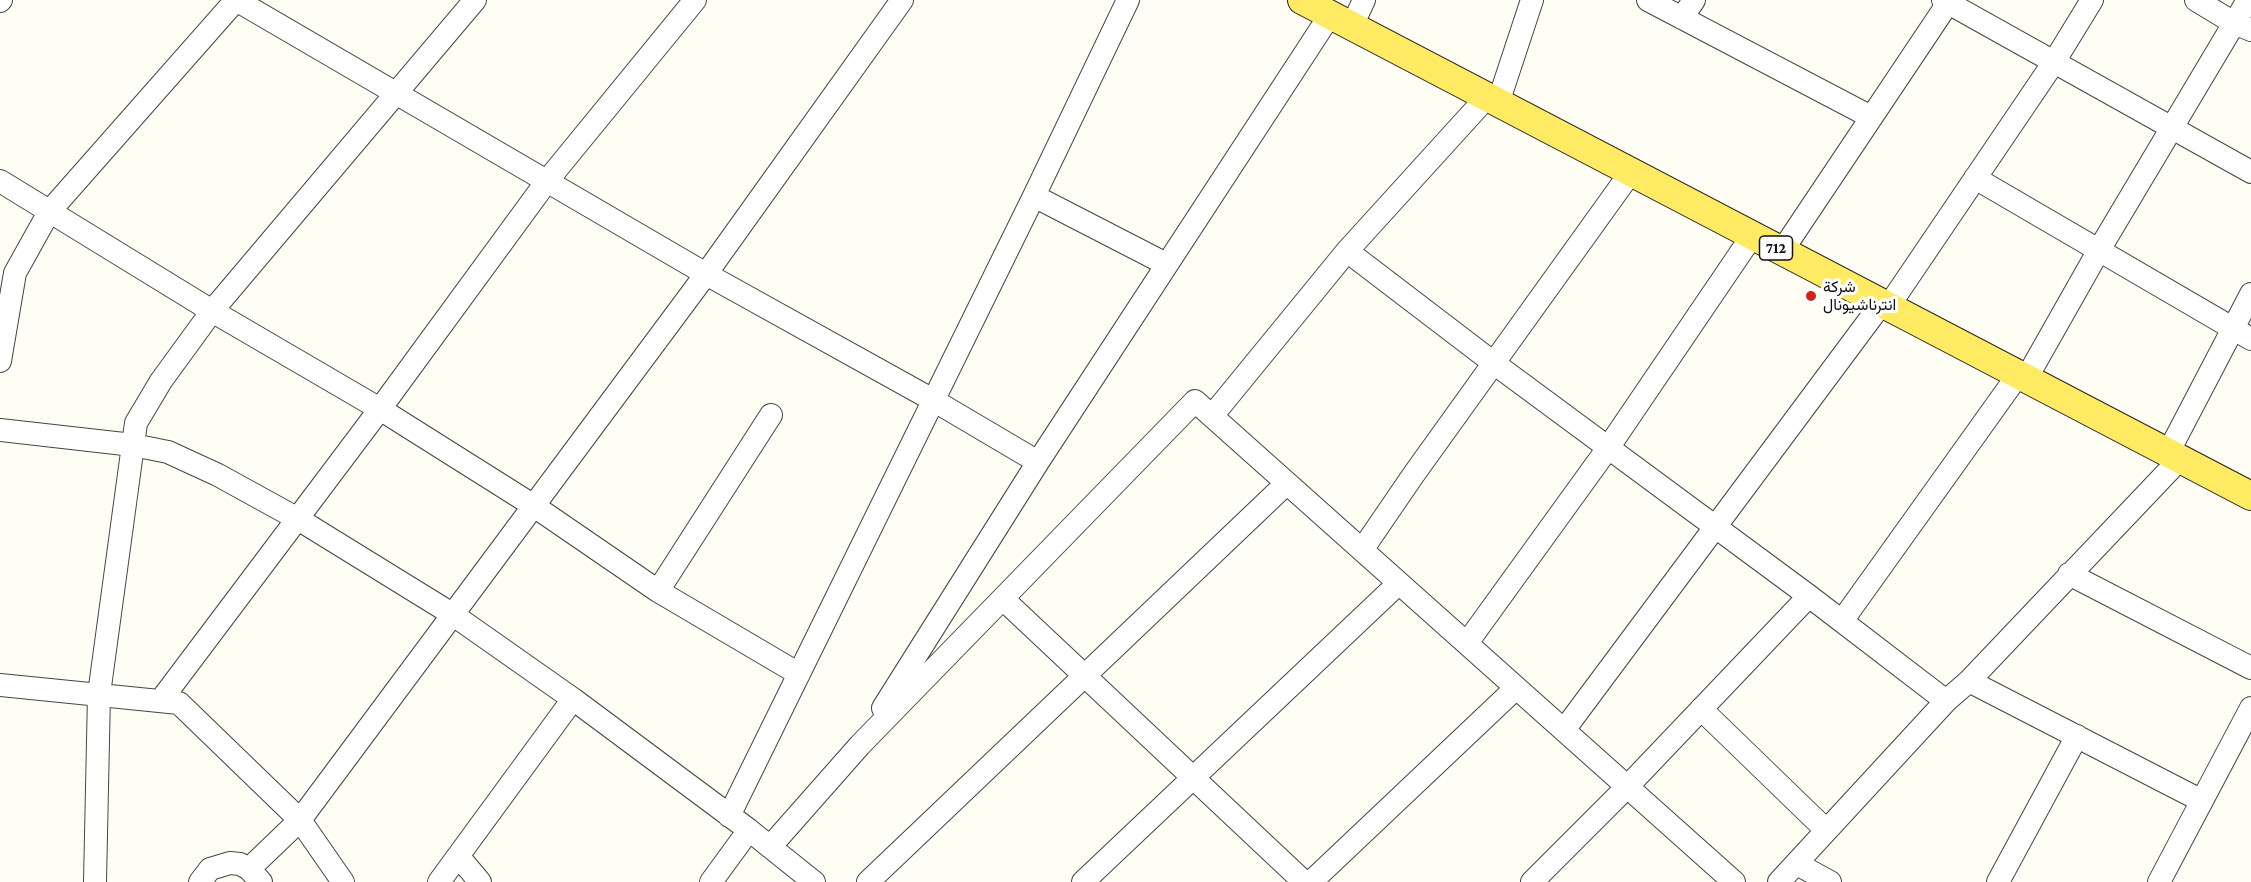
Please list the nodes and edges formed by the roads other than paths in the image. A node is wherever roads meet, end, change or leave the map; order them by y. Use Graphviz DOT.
graph roads {
  1 [pos="236,0"];
  2 [pos="475,0"];
  3 [pos="695,0"];
  4 [pos="903,0"];
  5 [pos="1128,0"];
  6 [pos="1302,0"];
  7 [pos="1364,0"];
  8 [pos="1532,0"];
  9 [pos="1648,0"];
  10 [pos="2092,0"];
  11 [pos="2196,0"];
  12 [pos="2248,0"];
  13 [pos="1946,1"];
  14 [pos="1688,9"];
  15 [pos="1341,21"];
  16 [pos="2243,26"];
  17 [pos="2054,62"];
  18 [pos="397,92"];
  19 [pos="1493,100"];
  20 [pos="1871,117"];
  21 [pos="2173,129"];
  22 [pos="1631,172"];
  23 [pos="2251,172"];
  24 [pos="1974,178"];
  25 [pos="0,182"];
  26 [pos="547,182"];
  27 [pos="1034,196"];
  28 [pos="49,212"];
  29 [pos="1752,236"];
  30 [pos="2099,250"];
  31 [pos="1347,251"];
  32 [pos="1782,251"];
  33 [pos="1166,264"];
  34 [pos="706,274"];
  35 [pos="2251,294"];
  36 [pos="1885,305"];
  37 [pos="212,311"];
  38 [pos="2242,334"];
  39 [pos="0,361"];
  40 [pos="1495,364"];
  41 [pos="2022,377"];
  42 [pos="933,400"];
  43 [pos="380,409"];
  44 [pos="771,415"];
  45 [pos="1212,416"];
  46 [pos="0,430"];
  47 [pos="133,445"];
  48 [pos="1608,448"];
  49 [pos="2174,456"];
  50 [pos="1038,462"];
  51 [pos="1287,483"];
  52 [pos="2251,496"];
  53 [pos="534,506"];
  54 [pos="298,519"];
  55 [pos="1715,525"];
  56 [pos="1362,550"];
  57 [pos="2069,574"];
  58 [pos="1399,584"];
  59 [pos="658,591"];
  60 [pos="1809,596"];
  61 [pos="1004,599"];
  62 [pos="452,614"];
  63 [pos="1842,621"];
  64 [pos="1467,643"];
  65 [pos="2251,668"];
  66 [pos="799,674"];
  67 [pos="1084,675"];
  68 [pos="1969,681"];
  69 [pos="0,685"];
  70 [pos="1516,688"];
  71 [pos="99,694"];
  72 [pos="573,699"];
  73 [pos="162,700"];
  74 [pos="1946,701"];
  75 [pos="2251,708"];
  76 [pos="1701,709"];
  77 [pos="1564,730"];
  78 [pos="2077,736"];
  79 [pos="860,745"];
  80 [pos="1193,777"];
  81 [pos="1627,787"];
  82 [pos="2202,801"];
  83 [pos="729,816"];
  84 [pos="300,820"];
  85 [pos="749,830"];
  86 [pos="1826,830"];
  87 [pos="770,848"];
  88 [pos="459,857"];
  89 [pos="1797,864"];
  90 [pos="255,875"];
  91 [pos="195,880"];
  92 [pos="94,882"];
  93 [pos="343,882"];
  94 [pos="439,882"];
  95 [pos="480,882"];
  96 [pos="711,882"];
  97 [pos="814,882"];
  98 [pos="868,882"];
  99 [pos="1083,882"];
  100 [pos="1304,882"];
  101 [pos="1311,882"];
  102 [pos="1532,882"];
  103 [pos="1734,882"];
  104 [pos="1779,882"];
  105 [pos="1830,882"];
  106 [pos="1998,882"];
  107 [pos="2159,882"];
  1 -- 18 [label="street"];
  1 -- 28 [label="street"];
  2 -- 18 [label="street"];
  3 -- 26 [label="street"];
  4 -- 34 [label="street"];
  5 -- 27 [label="street"];
  6 -- 15 [label="main road, 712"];
  7 -- 15 [label="street"];
  8 -- 19 [label="street"];
  9 -- 14 [label="street"];
  10 -- 17 [label="street"];
  11 -- 16 [label="street"];
  12 -- 16 [label="street"];
  13 -- 17 [label="street"];
  13 -- 20 [label="street"];
  14 -- 20 [label="street"];
  15 -- 19 [label="main road, 712"];
  15 -- 33 [label="street"];
  16 -- 21 [label="street"];
  17 -- 21 [label="street"];
  17 -- 24 [label="street"];
  18 -- 26 [label="street"];
  18 -- 37 [label="street"];
  19 -- 22 [label="main road, 712"];
  19 -- 31 [label="street"];
  20 -- 32 [label="street"];
  21 -- 23 [label="street"];
  21 -- 30 [label="street"];
  22 -- 29 [label="main road, 712"];
  22 -- 40 [label="street"];
  24 -- 30 [label="street"];
  24 -- 36 [label="street"];
  25 -- 28 [label="street"];
  26 -- 34 [label="street"];
  26 -- 43 [label="street"];
  27 -- 33 [label="street"];
  27 -- 42 [label="street"];
  28 -- 37 [label="street"];
  28 -- 39 [label="street"];
  29 -- 32 [label="main road, 712"];
  29 -- 48 [label="street"];
  30 -- 38 [label="street"];
  30 -- 41 [label="street"];
  31 -- 40 [label="street"];
  31 -- 45 [label="street"];
  32 -- 36 [label="main road, 712"];
  33 -- 50 [label="street"];
  34 -- 42 [label="street"];
  34 -- 53 [label="street"];
  35 -- 38 [label="street"];
  36 -- 41 [label="main road, 712"];
  36 -- 55 [label="street"];
  37 -- 43 [label="street"];
  37 -- 47 [label="street"];
  38 -- 49 [label="street"];
  40 -- 48 [label="street"];
  40 -- 56 [label="street"];
  41 -- 49 [label="main road, 712"];
  41 -- 63 [label="street"];
  42 -- 50 [label="street"];
  42 -- 66 [label="street"];
  43 -- 53 [label="street"];
  43 -- 54 [label="street"];
  44 -- 59 [label="street"];
  45 -- 51 [label="street"];
  45 -- 61 [label="street"];
  46 -- 47 [label="street"];
  47 -- 54 [label="street"];
  47 -- 71 [label="street"];
  48 -- 55 [label="street"];
  48 -- 64 [label="street"];
  49 -- 52 [label="main road, 712"];
  49 -- 57 [label="street"];
  50 -- 79 [label="street"];
  51 -- 56 [label="street"];
  51 -- 67 [label="street"];
  53 -- 59 [label="street"];
  53 -- 62 [label="street"];
  54 -- 62 [label="street"];
  54 -- 73 [label="street"];
  55 -- 60 [label="street"];
  55 -- 77 [label="street"];
  56 -- 58 [label="street"];
  57 -- 65 [label="street"];
  57 -- 68 [label="street"];
  58 -- 64 [label="street"];
  58 -- 80 [label="street"];
  59 -- 66 [label="street"];
  60 -- 63 [label="street"];
  60 -- 76 [label="street"];
  61 -- 67 [label="street"];
  61 -- 79 [label="street"];
  62 -- 72 [label="street"];
  62 -- 84 [label="street"];
  63 -- 74 [label="street"];
  64 -- 70 [label="street"];
  66 -- 83 [label="street"];
  67 -- 80 [label="street"];
  67 -- 98 [label="street"];
  68 -- 74 [label="street"];
  68 -- 78 [label="street"];
  69 -- 71 [label="street"];
  70 -- 77 [label="street"];
  70 -- 101 [label="street"];
  71 -- 73 [label="street"];
  71 -- 92 [label="street"];
  72 -- 83 [label="street"];
  72 -- 88 [label="street"];
  73 -- 84 [label="street"];
  74 -- 86 [label="street"];
  75 -- 82 [label="street"];
  76 -- 81 [label="street"];
  76 -- 86 [label="street"];
  77 -- 81 [label="street"];
  78 -- 82 [label="street"];
  78 -- 106 [label="street"];
  79 -- 87 [label="street"];
  80 -- 99 [label="street"];
  80 -- 100 [label="street"];
  81 -- 102 [label="street"];
  81 -- 103 [label="street"];
  82 -- 107 [label="street"];
  83 -- 85 [label="street"];
  84 -- 90 [label="street"];
  84 -- 93 [label="street"];
  85 -- 87 [label="street"];
  85 -- 96 [label="street"];
  86 -- 89 [label="street"];
  87 -- 97 [label="street"];
  88 -- 94 [label="street"];
  88 -- 95 [label="street"];
  89 -- 104 [label="street"];
  89 -- 105 [label="street"];
  90 -- 91 [label="street"];
}
